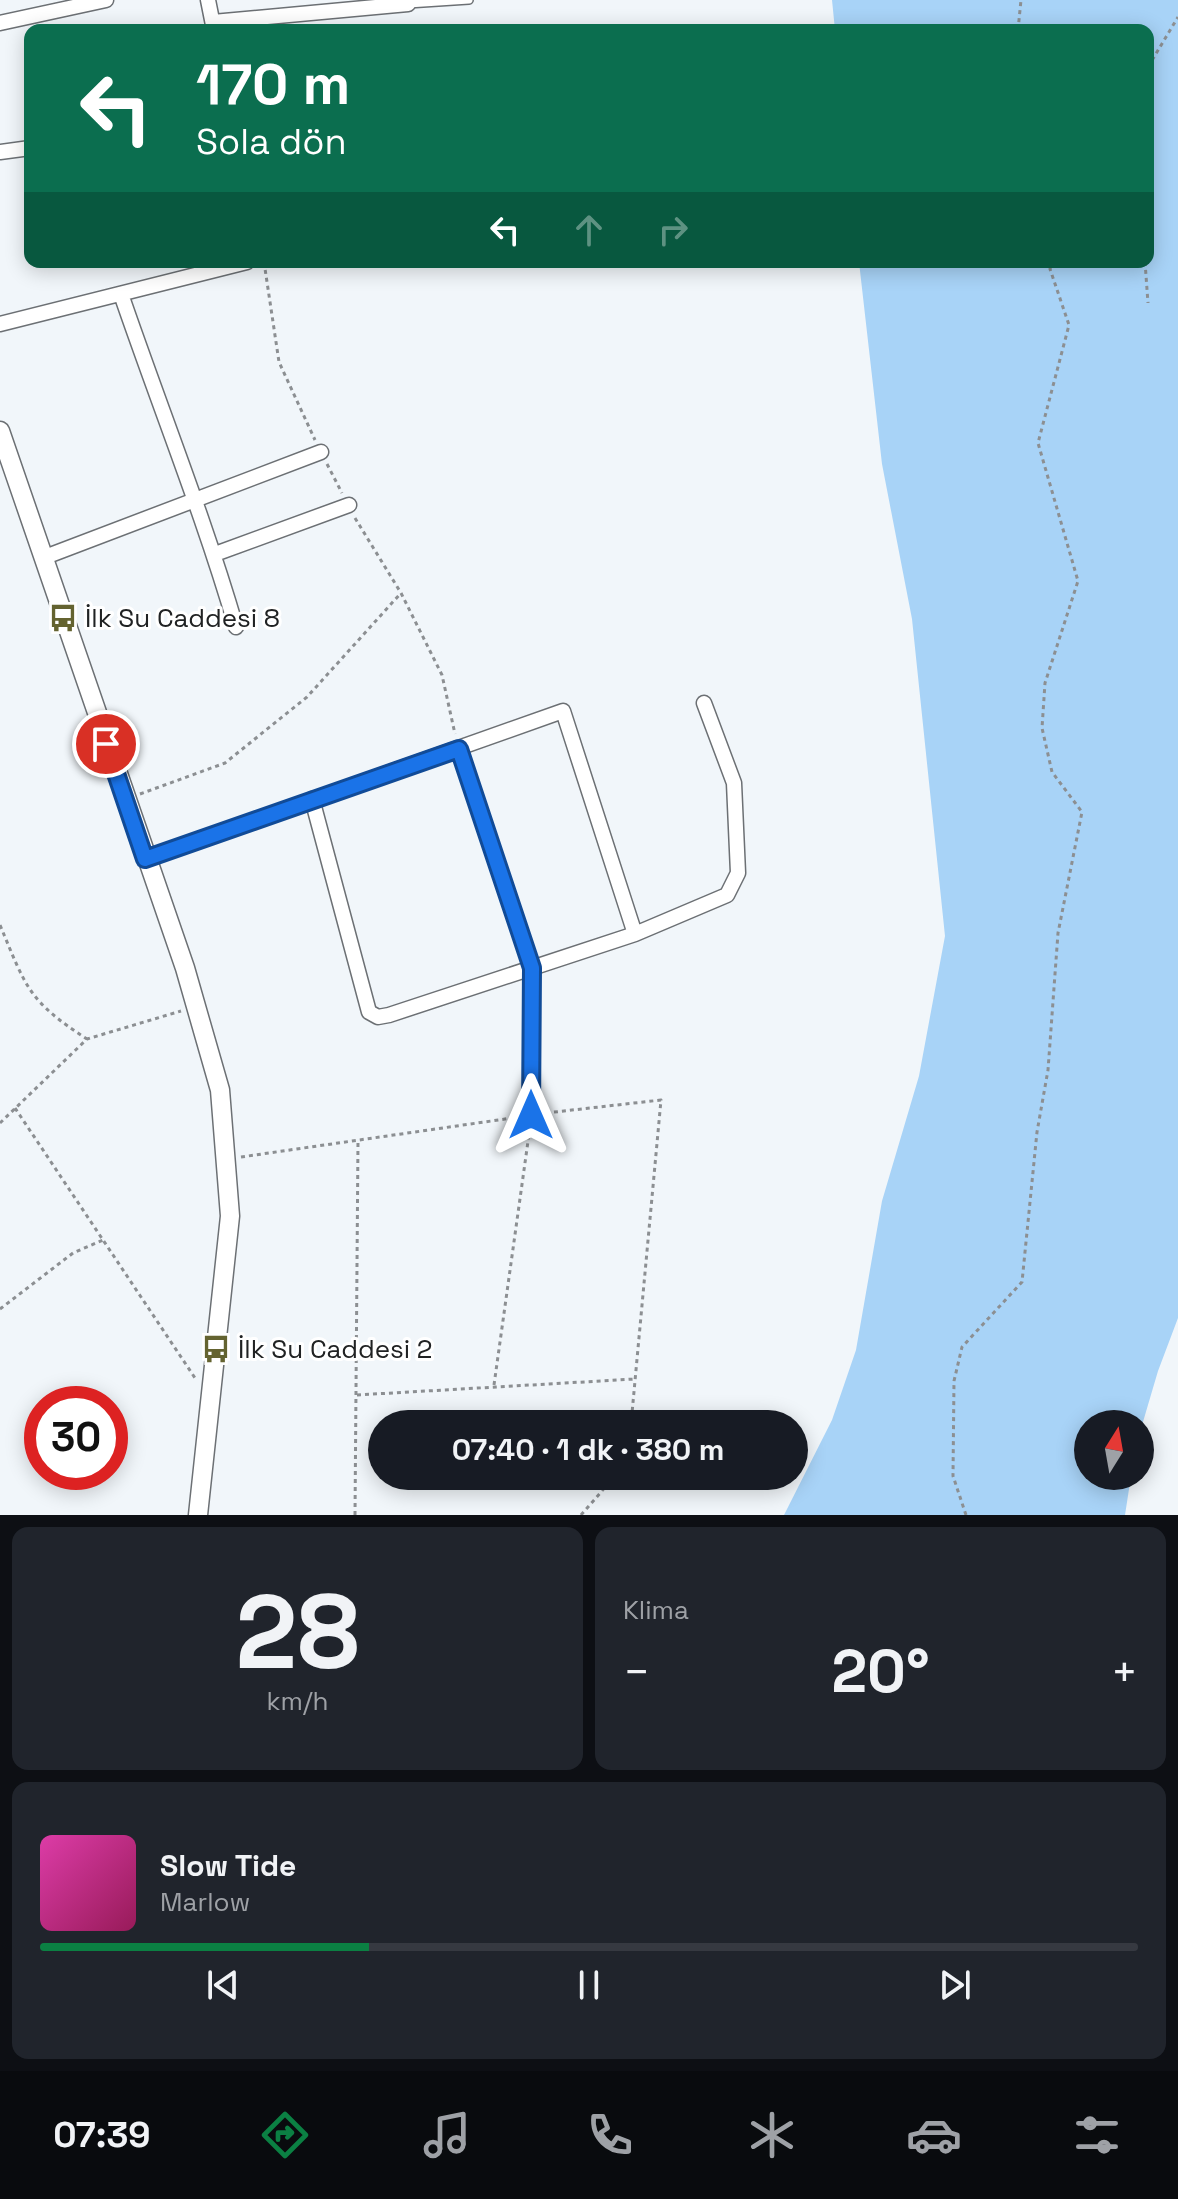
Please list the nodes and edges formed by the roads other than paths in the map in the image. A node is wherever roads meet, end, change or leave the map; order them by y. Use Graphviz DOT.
graph roads {
  1 [pos="106,0"];
  2 [pos="208,0"];
  3 [pos="469,0"];
  4 [pos="408,2"];
  5 [pos="349,4"];
  6 [pos="0,23"];
  7 [pos="214,24"];
  8 [pos="226,24"];
  9 [pos="24,149"];
  10 [pos="0,152"];
  11 [pos="223,268"];
  12 [pos="121,294"];
  13 [pos="0,324"];
  14 [pos="0,431"];
  15 [pos="321,452"];
  16 [pos="192,501"];
  17 [pos="349,505"];
  18 [pos="215,554"];
  19 [pos="45,557"];
  20 [pos="236,627"];
  21 [pos="704,703"];
  22 [pos="459,749"];
  23 [pos="312,799"];
  24 [pos="145,859"];
  25 [pos="635,934"];
  26 [pos="532,968"];
  27 [pos="531,1115"];
  28 [pos="198,1515"];
  1 -- 6 [label="street"];
  2 -- 7 [label="street"];
  3 -- 4 [label="lane"];
  4 -- 5 [label="street"];
  5 -- 8 [label="street"];
  9 -- 10 [label="street"];
  11 -- 12 [label="street"];
  12 -- 13 [label="street"];
  12 -- 16 [label="street"];
  14 -- 19 [label="street"];
  15 -- 16 [label="street"];
  16 -- 18 [label="street"];
  16 -- 19 [label="street"];
  17 -- 18 [label="street"];
  18 -- 20 [label="street"];
  19 -- 24 [label="street"];
  21 -- 25 [label="street"];
  22 -- 23 [label="street"];
  22 -- 25 [label="street"];
  22 -- 26 [label="street"];
  23 -- 24 [label="street"];
  23 -- 26 [label="street"];
  24 -- 28 [label="street"];
  25 -- 26 [label="street"];
  26 -- 27 [label="street"];
}
